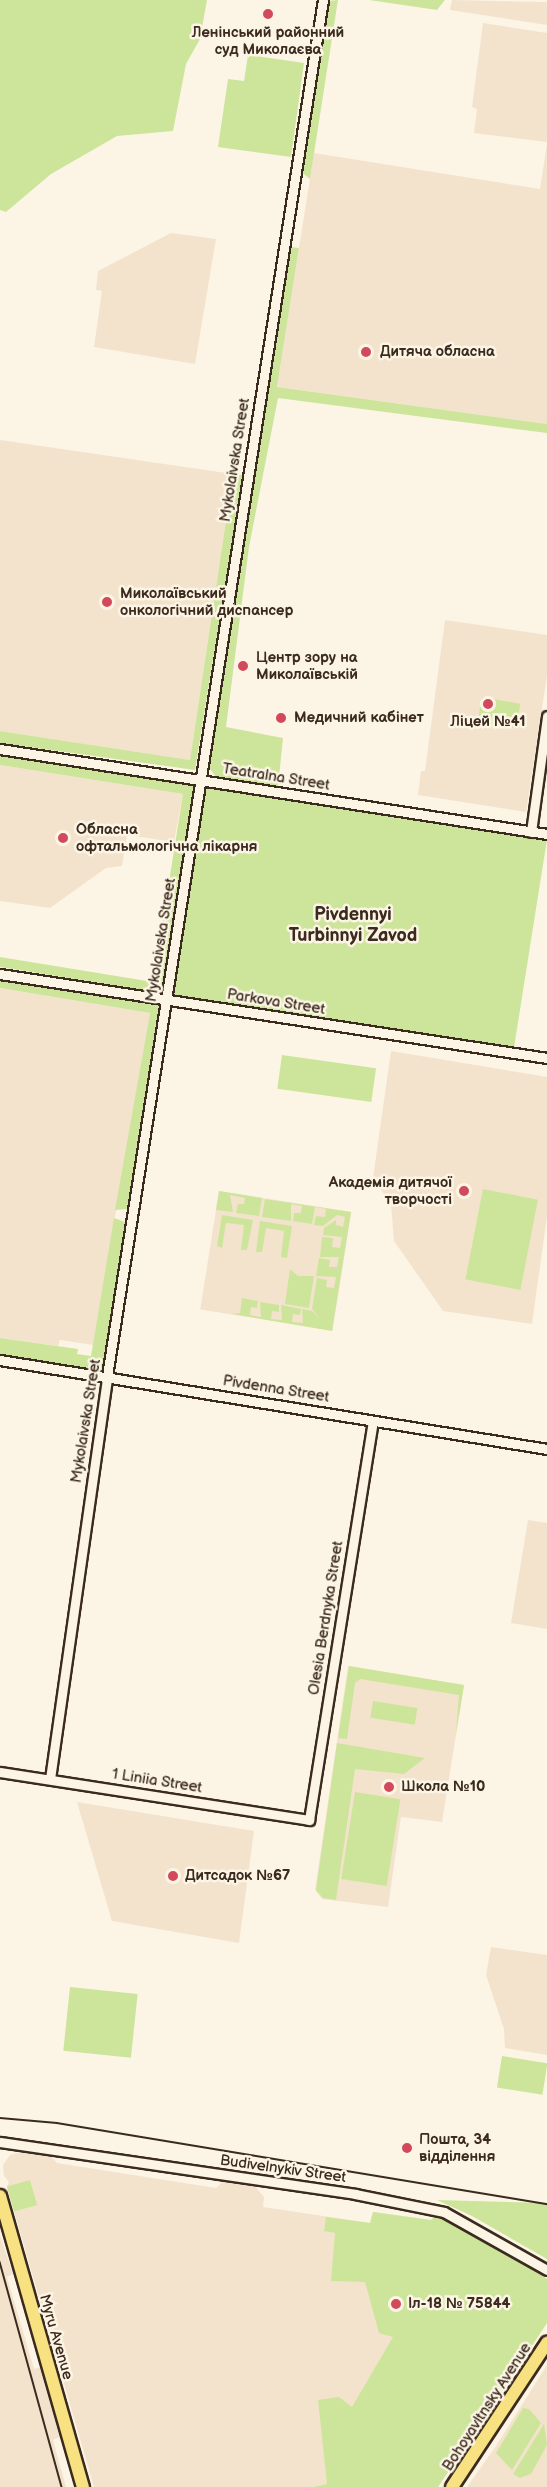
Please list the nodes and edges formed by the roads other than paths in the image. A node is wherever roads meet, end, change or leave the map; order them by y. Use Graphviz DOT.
graph roads {
  1 [pos="323,0"];
  2 [pos="547,716"];
  3 [pos="0,749"];
  4 [pos="200,780"];
  5 [pos="531,832"];
  6 [pos="547,834"];
  7 [pos="0,974"];
  8 [pos="167,1000"];
  9 [pos="547,1058"];
  10 [pos="0,1360"];
  11 [pos="107,1376"];
  12 [pos="373,1421"];
  13 [pos="547,1449"];
  14 [pos="0,1772"];
  15 [pos="50,1779"];
  16 [pos="309,1820"];
  17 [pos="0,2142"];
  18 [pos="0,2196"];
  19 [pos="547,2270"];
  20 [pos="547,2343"];
  21 [pos="83,2487"];
  22 [pos="452,2487"];
  1 -- 4 [label="street, Mykolaivska Street"];
  2 -- 5 [label="street"];
  3 -- 4 [label="street, Teatralna Street"];
  4 -- 5 [label="street, Teatralna Street"];
  4 -- 8 [label="street, Mykolaivska Street"];
  5 -- 6 [label="street, Teatralna Street"];
  7 -- 8 [label="street, Parkova Street"];
  8 -- 9 [label="street, Parkova Street"];
  8 -- 11 [label="street, Mykolaivska Street"];
  10 -- 11 [label="street, Pivdenna Street"];
  11 -- 12 [label="street, Pivdenna Street"];
  11 -- 15 [label="street, Mykolaivska Street"];
  12 -- 13 [label="street, Pivdenna Street"];
  12 -- 16 [label="street, Olesia Berdnyka Street"];
  14 -- 15 [label="street, 1 Liniia Street"];
  15 -- 16 [label="street, 1 Liniia Street"];
  17 -- 19 [label="street, Budivelnykiv Street"];
  18 -- 21 [label="main road, Myru Avenue"];
  20 -- 22 [label="main road, Bohoyavltnsky Avenue"];
}
